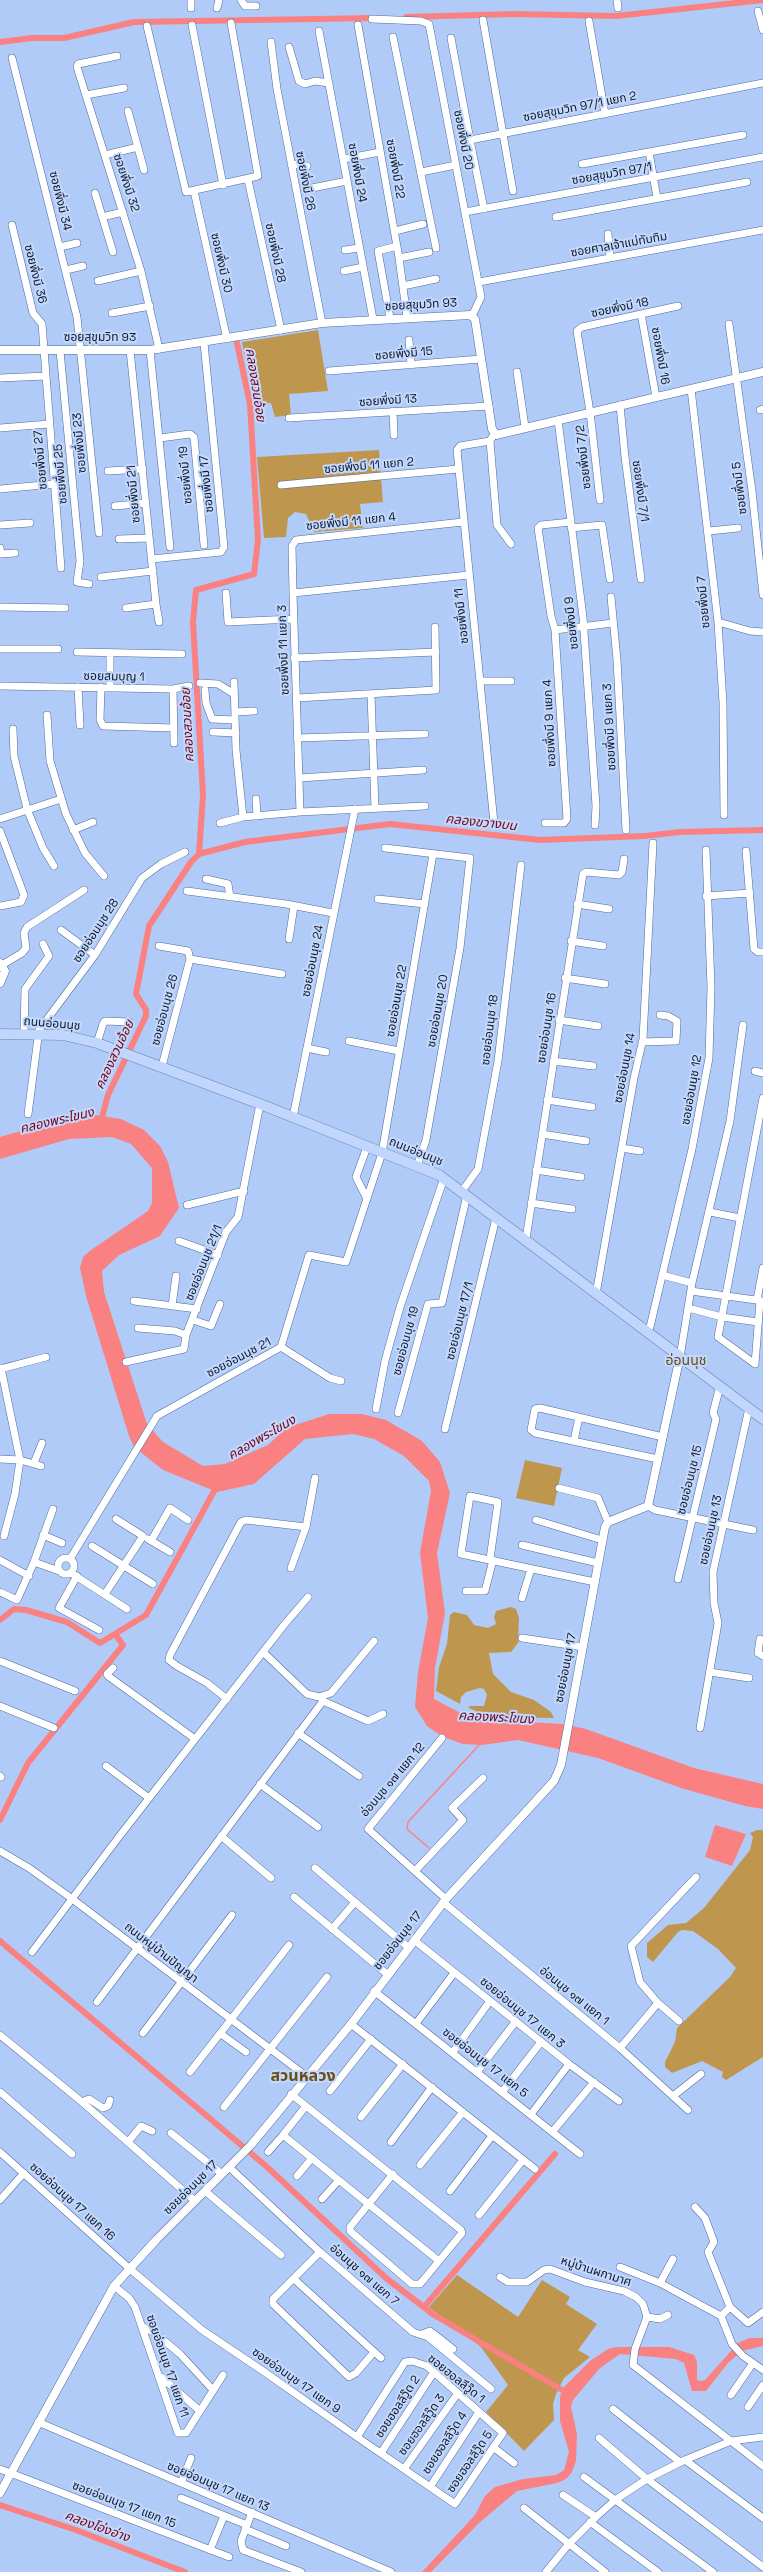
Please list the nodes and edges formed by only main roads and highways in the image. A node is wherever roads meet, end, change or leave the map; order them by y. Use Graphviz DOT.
graph roads {
  1 [pos="0,1029"];
  2 [pos="24,1032"];
  3 [pos="0,1034"];
  4 [pos="162,1064"];
  5 [pos="294,1114"];
  6 [pos="383,1150"];
  7 [pos="418,1164"];
  8 [pos="465,1191"];
  9 [pos="526,1237"];
  10 [pos="680,1353"];
  11 [pos="763,1412"];
  12 [pos="763,1419"];
  1 -- 2 [label="main road, ถนนอ่อนนุช"];
  2 -- 3 [label="main road, ถนนอ่อนนุช"];
  2 -- 4 [label="main road, ถนนอ่อนนุช"];
  4 -- 5 [label="main road, ถนนอ่อนนุช"];
  4 -- 5 [label="main road, ถนนอ่อนนุช"];
  5 -- 6 [label="main road, ถนนอ่อนนุช"];
  5 -- 6 [label="main road, ถนนอ่อนนุช"];
  6 -- 7 [label="main road, ถนนอ่อนนุช"];
  7 -- 8 [label="main road, ถนนอ่อนนุช"];
  7 -- 8 [label="main road, ถนนอ่อนนุช"];
  8 -- 9 [label="main road, ถนนอ่อนนุช"];
  8 -- 9 [label="main road, ถนนอ่อนนุช"];
  9 -- 10 [label="main road, ถนนอ่อนนุช"];
  10 -- 11 [label="main road, ถนนอ่อนนุช"];
  10 -- 12 [label="main road, ถนนอ่อนนุช"];
}
